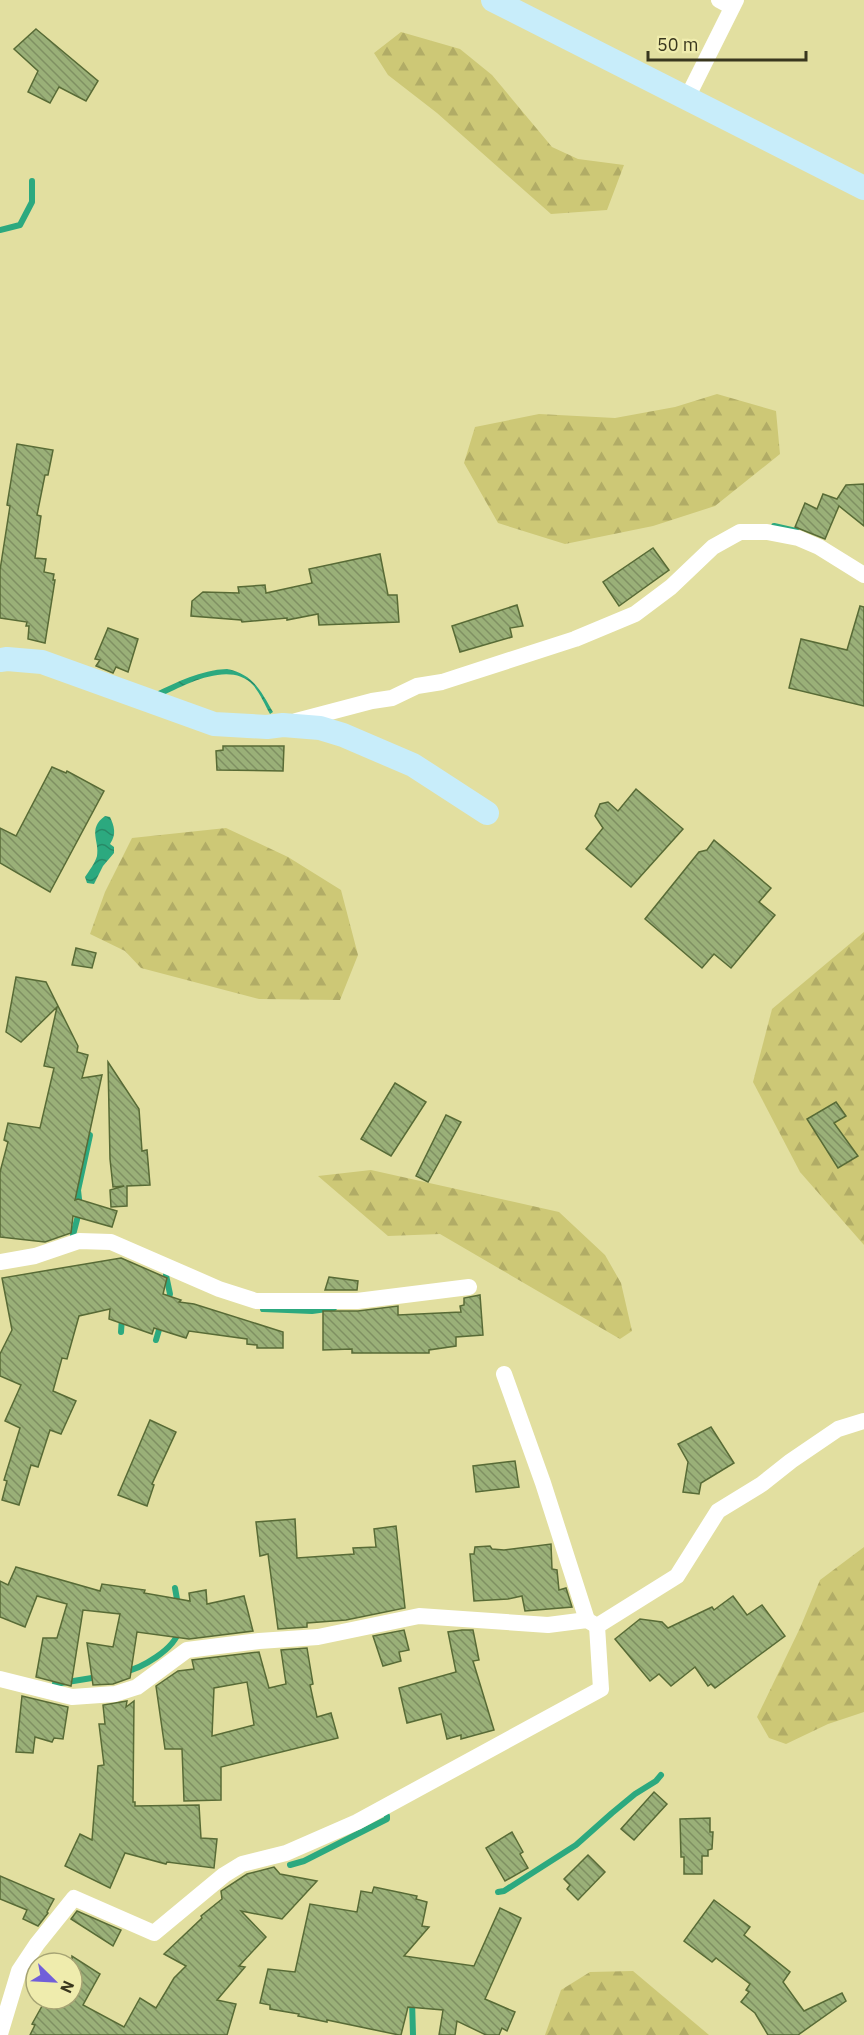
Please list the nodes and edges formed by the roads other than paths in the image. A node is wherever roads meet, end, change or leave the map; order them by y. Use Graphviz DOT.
graph roads {
  1 [pos="493,0"];
  2 [pos="729,2"];
  3 [pos="687,98"];
  4 [pos="864,188"];
  5 [pos="864,574"];
  6 [pos="0,660"];
  7 [pos="283,724"];
  8 [pos="486,813"];
  9 [pos="0,1262"];
  10 [pos="469,1287"];
  11 [pos="504,1374"];
  12 [pos="864,1421"];
  13 [pos="592,1623"];
  14 [pos="0,1679"];
  15 [pos="0,2034"];
  1 -- 3 [label="street"];
  2 -- 3 [label="street"];
  3 -- 4 [label="street"];
  5 -- 7 [label="street"];
  6 -- 7 [label="street"];
  7 -- 8 [label="street"];
  9 -- 10 [label="street"];
  11 -- 13 [label="street"];
  12 -- 13 [label="street"];
  13 -- 14 [label="street"];
  13 -- 15 [label="street"];
}
